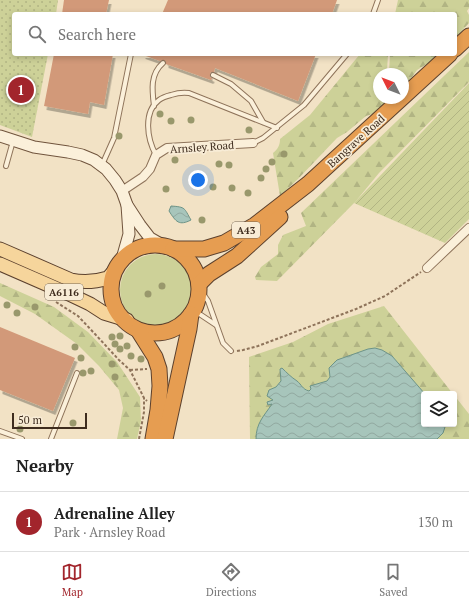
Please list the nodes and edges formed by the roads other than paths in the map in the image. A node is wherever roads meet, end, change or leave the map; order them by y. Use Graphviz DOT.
graph roads {
  1 [pos="378,0"];
  2 [pos="374,12"];
  3 [pos="469,36"];
  4 [pos="457,47"];
  5 [pos="131,56"];
  6 [pos="345,56"];
  7 [pos="448,56"];
  8 [pos="163,63"];
  9 [pos="213,75"];
  10 [pos="154,106"];
  11 [pos="263,123"];
  12 [pos="276,128"];
  13 [pos="0,136"];
  14 [pos="13,141"];
  15 [pos="253,143"];
  16 [pos="156,155"];
  17 [pos="6,166"];
  18 [pos="102,166"];
  19 [pos="308,184"];
  20 [pos="122,191"];
  21 [pos="127,205"];
  22 [pos="469,228"];
  23 [pos="169,247"];
  24 [pos="0,249"];
  25 [pos="0,264"];
  26 [pos="118,264"];
  27 [pos="427,268"];
  28 [pos="199,286"];
  29 [pos="192,312"];
  30 [pos="133,325"];
  31 [pos="216,325"];
  32 [pos="231,352"];
  33 [pos="77,373"];
  34 [pos="0,431"];
  35 [pos="22,439"];
  36 [pos="51,439"];
  37 [pos="153,439"];
  38 [pos="165,439"];
  1 -- 2 [label="lane"];
  3 -- 4 [label="highway"];
  5 -- 18 [label="lane"];
  6 -- 12 [label="lane"];
  7 -- 19 [label="highway, Bangrave Road / A43"];
  8 -- 10 [label="lane"];
  9 -- 11 [label="lane"];
  10 -- 11 [label="lane"];
  10 -- 16 [label="lane"];
  11 -- 12 [label="lane"];
  12 -- 15 [label="lane"];
  13 -- 14 [label="street"];
  14 -- 17 [label="lane"];
  14 -- 18 [label="street"];
  15 -- 16 [label="street, Arnsley Road"];
  16 -- 20 [label="street, Arnsley Road"];
  18 -- 20 [label="street"];
  19 -- 23 [label="highway, Bangrave Road / A43"];
  19 -- 28 [label="highway, Bangrave Road / A43"];
  20 -- 21 [label="street"];
  21 -- 23 [label="street"];
  21 -- 26 [label="street"];
  22 -- 27 [label="street"];
  23 -- 26 [label="highway, A43"];
  23 -- 28 [label="highway"];
  24 -- 26 [label="main road, A6116"];
  25 -- 30 [label="main road, A6116"];
  26 -- 30 [label="highway"];
  28 -- 29 [label="highway"];
  28 -- 31 [label="lane"];
  29 -- 30 [label="highway"];
  29 -- 31 [label="lane"];
  29 -- 38 [label="highway"];
  30 -- 37 [label="highway"];
  31 -- 32 [label="lane"];
  33 -- 36 [label="lane"];
  34 -- 35 [label="lane"];
}
